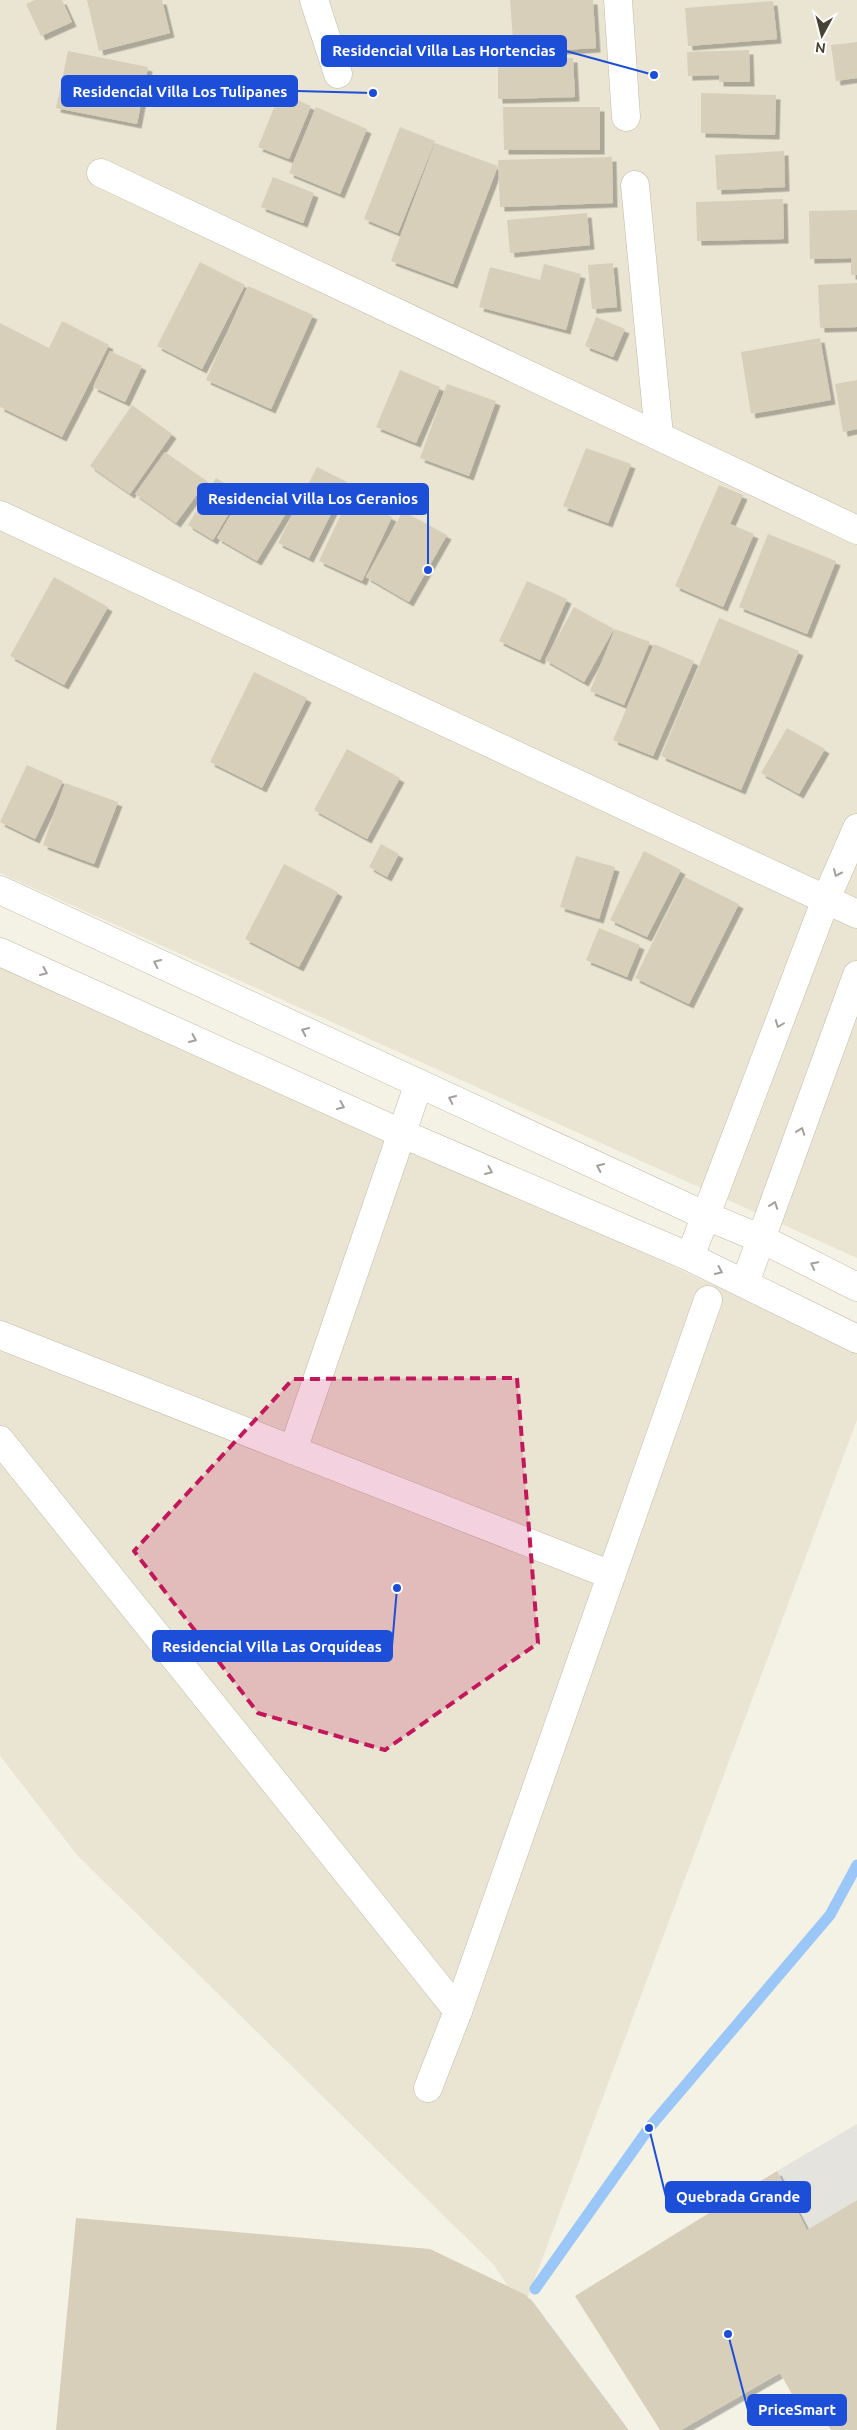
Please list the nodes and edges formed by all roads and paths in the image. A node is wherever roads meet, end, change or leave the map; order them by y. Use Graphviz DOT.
graph roads {
  1 [pos="314,0"];
  2 [pos="618,0"];
  3 [pos="338,74"];
  4 [pos="626,117"];
  5 [pos="101,174"];
  6 [pos="635,185"];
  7 [pos="659,435"];
  8 [pos="0,514"];
  9 [pos="857,530"];
  10 [pos="857,828"];
  11 [pos="0,890"];
  12 [pos="826,899"];
  13 [pos="857,914"];
  14 [pos="0,952"];
  15 [pos="857,975"];
  16 [pos="419,1083"];
  17 [pos="403,1134"];
  18 [pos="706,1216"];
  19 [pos="762,1239"];
  20 [pos="690,1258"];
  21 [pos="744,1283"];
  22 [pos="857,1287"];
  23 [pos="708,1300"];
  24 [pos="0,1335"];
  25 [pos="857,1339"];
  26 [pos="0,1440"];
  27 [pos="294,1450"];
  28 [pos="611,1575"];
  29 [pos="458,2010"];
  30 [pos="428,2088"];
  1 -- 3 [label="street"];
  2 -- 4 [label="street"];
  5 -- 7 [label="street"];
  6 -- 7 [label="street"];
  7 -- 9 [label="street"];
  8 -- 12 [label="street"];
  10 -- 12 [label="street, one-way"];
  16 -- 11 [label="street, one-way"];
  12 -- 13 [label="street"];
  12 -- 18 [label="street, one-way"];
  14 -- 17 [label="street, one-way"];
  19 -- 15 [label="street, one-way"];
  16 -- 17 [label="street"];
  18 -- 16 [label="street, one-way"];
  17 -- 20 [label="street, one-way"];
  17 -- 27 [label="street"];
  18 -- 19 [label="street"];
  18 -- 20 [label="street"];
  19 -- 21 [label="street"];
  22 -- 19 [label="street, one-way"];
  20 -- 21 [label="street, one-way"];
  21 -- 25 [label="street"];
  23 -- 28 [label="street"];
  24 -- 27 [label="street"];
  26 -- 29 [label="street"];
  27 -- 28 [label="street"];
  28 -- 29 [label="street"];
  29 -- 30 [label="street"];
}
